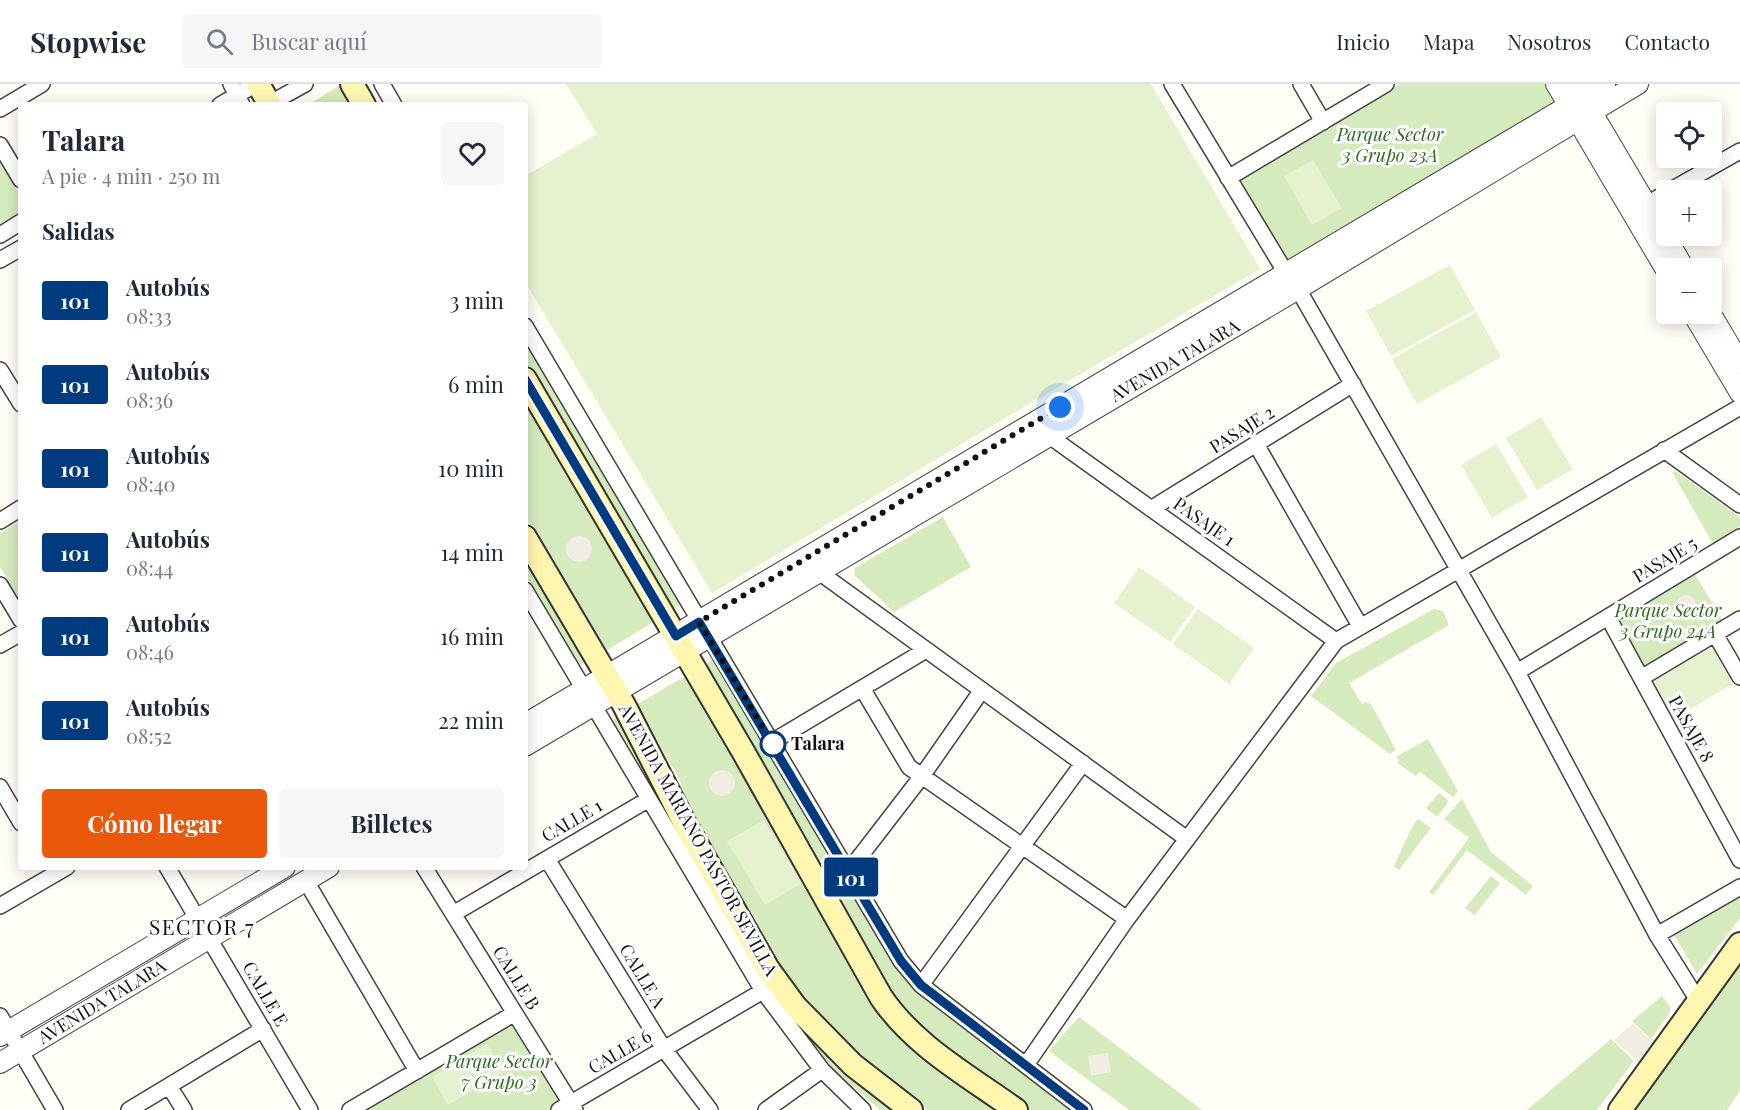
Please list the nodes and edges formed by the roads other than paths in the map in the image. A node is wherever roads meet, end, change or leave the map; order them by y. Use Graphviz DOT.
graph roads {
  1 [pos="42,84"];
  2 [pos="305,84"];
  3 [pos="352,84"];
  4 [pos="382,84"];
  5 [pos="1172,84"];
  6 [pos="1301,84"];
  7 [pos="1386,84"];
  8 [pos="1556,84"];
  9 [pos="1605,84"];
  10 [pos="1638,84"];
  11 [pos="237,95"];
  12 [pos="264,96"];
  13 [pos="362,102"];
  14 [pos="392,102"];
  15 [pos="1579,104"];
  16 [pos="0,109"];
  17 [pos="1323,122"];
  18 [pos="0,145"];
  19 [pos="1740,151"];
  20 [pos="18,175"];
  21 [pos="1228,178"];
  22 [pos="1689,180"];
  23 [pos="1656,199"];
  24 [pos="1646,205"];
  25 [pos="18,224"];
  26 [pos="0,235"];
  27 [pos="18,250"];
  28 [pos="1660,258"];
  29 [pos="1678,258"];
  30 [pos="0,260"];
  31 [pos="1292,281"];
  32 [pos="1699,324"];
  33 [pos="1717,324"];
  34 [pos="528,331"];
  35 [pos="1740,363"];
  36 [pos="0,370"];
  37 [pos="528,384"];
  38 [pos="1353,384"];
  39 [pos="1740,393"];
  40 [pos="18,399"];
  41 [pos="1740,407"];
  42 [pos="1048,435"];
  43 [pos="1256,444"];
  44 [pos="1664,450"];
  45 [pos="1740,505"];
  46 [pos="1151,509"];
  47 [pos="18,510"];
  48 [pos="0,521"];
  49 [pos="1740,537"];
  50 [pos="528,542"];
  51 [pos="1459,568"];
  52 [pos="819,572"];
  53 [pos="0,585"];
  54 [pos="528,596"];
  55 [pos="18,615"];
  56 [pos="1608,617"];
  57 [pos="1740,619"];
  58 [pos="1360,626"];
  59 [pos="703,630"];
  60 [pos="1715,634"];
  61 [pos="18,635"];
  62 [pos="1336,640"];
  63 [pos="680,644"];
  64 [pos="0,645"];
  65 [pos="926,650"];
  66 [pos="1517,672"];
  67 [pos="1740,677"];
  68 [pos="1641,678"];
  69 [pos="611,683"];
  70 [pos="862,688"];
  71 [pos="982,690"];
  72 [pos="588,697"];
  73 [pos="528,723"];
  74 [pos="772,742"];
  75 [pos="528,744"];
  76 [pos="1083,763"];
  77 [pos="922,776"];
  78 [pos="0,787"];
  79 [pos="649,799"];
  80 [pos="18,818"];
  81 [pos="1187,839"];
  82 [pos="1022,846"];
  83 [pos="547,859"];
  84 [pos="1740,860"];
  85 [pos="169,870"];
  86 [pos="280,870"];
  87 [pos="324,870"];
  88 [pos="426,870"];
  89 [pos="50,871"];
  90 [pos="848,872"];
  91 [pos="306,881"];
  92 [pos="1740,887"];
  93 [pos="0,906"];
  94 [pos="453,914"];
  95 [pos="198,919"];
  96 [pos="1127,919"];
  97 [pos="1657,935"];
  98 [pos="210,937"];
  99 [pos="1740,944"];
  100 [pos="921,985"];
  101 [pos="763,991"];
  102 [pos="1699,1002"];
  103 [pos="515,1013"];
  104 [pos="3,1028"];
  105 [pos="264,1029"];
  106 [pos="664,1049"];
  107 [pos="21,1051"];
  108 [pos="0,1063"];
  109 [pos="1026,1065"];
  110 [pos="822,1070"];
  111 [pos="417,1071"];
  112 [pos="169,1086"];
  113 [pos="568,1108"];
  114 [pos="55,1110"];
  115 [pos="129,1110"];
  116 [pos="184,1110"];
  117 [pos="310,1110"];
  118 [pos="350,1110"];
  119 [pos="710,1110"];
  120 [pos="766,1110"];
  121 [pos="863,1110"];
  122 [pos="911,1110"];
  123 [pos="1016,1110"];
  124 [pos="1084,1110"];
  125 [pos="1620,1110"];
  1 -- 16 [label="street"];
  2 -- 12 [label="street"];
  3 -- 13 [label="main road"];
  4 -- 14 [label="street"];
  5 -- 21 [label="street"];
  6 -- 17 [label="street"];
  7 -- 17 [label="street"];
  8 -- 15 [label="street"];
  9 -- 15 [label="street, AVENIDA TALARA"];
  10 -- 15 [label="street, AVENIDA TALARA"];
  11 -- 12 [label="street"];
  15 -- 24 [label="street"];
  15 -- 28 [label="street"];
  15 -- 31 [label="street, AVENIDA TALARA"];
  17 -- 21 [label="street"];
  18 -- 20 [label="street"];
  19 -- 22 [label="street"];
  21 -- 31 [label="street"];
  23 -- 24 [label="street"];
  24 -- 29 [label="street"];
  25 -- 26 [label="street"];
  27 -- 30 [label="street"];
  31 -- 38 [label="street"];
  31 -- 42 [label="street, AVENIDA TALARA"];
  31 -- 59 [label="street, AVENIDA TALARA"];
  32 -- 39 [label="street"];
  33 -- 35 [label="street"];
  34 -- 59 [label="street"];
  36 -- 40 [label="street"];
  37 -- 63 [label="main road"];
  38 -- 43 [label="street, PASAJE 2"];
  38 -- 51 [label="street"];
  41 -- 44 [label="street"];
  42 -- 46 [label="street, PASAJE 1"];
  42 -- 52 [label="street, AVENIDA TALARA"];
  43 -- 46 [label="street, PASAJE 2"];
  43 -- 58 [label="street"];
  44 -- 45 [label="street"];
  44 -- 51 [label="street"];
  46 -- 62 [label="street, PASAJE 1"];
  47 -- 48 [label="street"];
  49 -- 56 [label="street, PASAJE 5"];
  50 -- 69 [label="main road, AVENIDA MARIANO PASTOR SEVILLA"];
  51 -- 58 [label="street"];
  51 -- 66 [label="street"];
  52 -- 59 [label="street, AVENIDA TALARA"];
  52 -- 65 [label="street"];
  53 -- 55 [label="street"];
  54 -- 72 [label="street, AVENIDA MARIANO PASTOR SEVILLA"];
  56 -- 66 [label="street, PASAJE 5"];
  56 -- 68 [label="street, PASAJE 8"];
  57 -- 60 [label="street"];
  58 -- 62 [label="street"];
  59 -- 63 [label="street, AVENIDA TALARA"];
  59 -- 74 [label="street"];
  60 -- 67 [label="street"];
  60 -- 68 [label="street"];
  61 -- 64 [label="street"];
  62 -- 81 [label="street"];
  63 -- 69 [label="street, AVENIDA TALARA"];
  63 -- 123 [label="main road"];
  65 -- 70 [label="street"];
  65 -- 71 [label="street"];
  66 -- 97 [label="street"];
  68 -- 84 [label="street, PASAJE 8"];
  69 -- 72 [label="street, AVENIDA TALARA"];
  69 -- 122 [label="main road, AVENIDA MARIANO PASTOR SEVILLA"];
  70 -- 74 [label="street"];
  70 -- 77 [label="street"];
  71 -- 76 [label="street"];
  71 -- 77 [label="street"];
  72 -- 73 [label="street, AVENIDA TALARA"];
  72 -- 75 [label="street, AVENIDA TALARA"];
  72 -- 79 [label="street, AVENIDA MARIANO PASTOR SEVILLA"];
  74 -- 90 [label="street"];
  76 -- 81 [label="street"];
  76 -- 82 [label="street"];
  77 -- 82 [label="street"];
  77 -- 90 [label="street"];
  78 -- 80 [label="street"];
  79 -- 83 [label="street, CALLE 1"];
  79 -- 101 [label="street, AVENIDA MARIANO PASTOR SEVILLA"];
  81 -- 96 [label="street"];
  82 -- 96 [label="street"];
  82 -- 100 [label="street"];
  83 -- 94 [label="street, CALLE 1"];
  83 -- 106 [label="street, CALLE A"];
  85 -- 95 [label="street, CALLE E"];
  86 -- 95 [label="street, AVENIDA TALARA"];
  87 -- 91 [label="street, AVENIDA TALARA"];
  88 -- 94 [label="street, CALLE B"];
  89 -- 93 [label="street"];
  90 -- 100 [label="street"];
  91 -- 98 [label="street, AVENIDA TALARA"];
  91 -- 111 [label="street"];
  92 -- 97 [label="street"];
  94 -- 103 [label="street, CALLE B"];
  95 -- 98 [label="street, CALLE E"];
  95 -- 104 [label="street, AVENIDA TALARA"];
  96 -- 109 [label="street"];
  97 -- 102 [label="street"];
  98 -- 105 [label="street, CALLE E"];
  98 -- 107 [label="street, AVENIDA TALARA"];
  99 -- 102 [label="main road"];
  100 -- 109 [label="street"];
  101 -- 106 [label="street, CALLE 6"];
  101 -- 110 [label="street, AVENIDA MARIANO PASTOR SEVILLA"];
  102 -- 125 [label="main road"];
  103 -- 111 [label="street"];
  103 -- 113 [label="street, CALLE B"];
  104 -- 107 [label="street"];
  105 -- 112 [label="street"];
  105 -- 117 [label="street, CALLE E"];
  106 -- 113 [label="street, CALLE 6"];
  106 -- 119 [label="street, CALLE A"];
  107 -- 108 [label="street, AVENIDA TALARA"];
  107 -- 114 [label="street"];
  109 -- 124 [label="street"];
  110 -- 120 [label="street"];
  110 -- 121 [label="street, AVENIDA MARIANO PASTOR SEVILLA"];
  111 -- 118 [label="street"];
  112 -- 115 [label="street"];
  112 -- 116 [label="street"];
}
